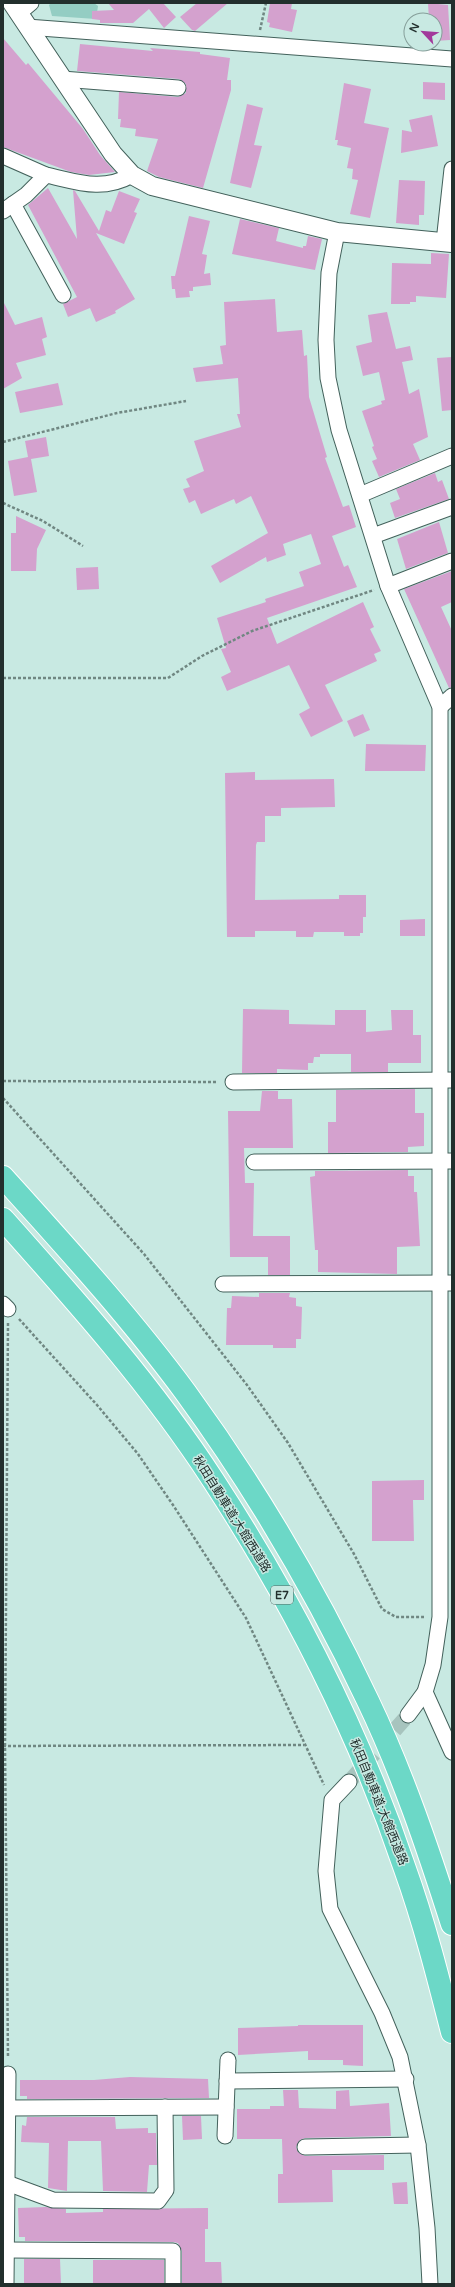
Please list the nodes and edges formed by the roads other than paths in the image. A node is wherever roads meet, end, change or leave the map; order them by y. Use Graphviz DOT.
graph roads {
  1 [pos="22,12"];
  2 [pos="452,59"];
  3 [pos="62,79"];
  4 [pos="178,88"];
  5 [pos="3,156"];
  6 [pos="452,169"];
  7 [pos="46,175"];
  8 [pos="132,175"];
  9 [pos="8,208"];
  10 [pos="337,232"];
  11 [pos="448,242"];
  12 [pos="63,295"];
  13 [pos="452,456"];
  14 [pos="360,495"];
  15 [pos="452,507"];
  16 [pos="373,536"];
  17 [pos="452,561"];
  18 [pos="388,586"];
  19 [pos="452,696"];
  20 [pos="440,707"];
  21 [pos="446,943"];
  22 [pos="446,1080"];
  23 [pos="233,1082"];
  24 [pos="446,1161"];
  25 [pos="254,1162"];
  26 [pos="3,1177"];
  27 [pos="3,1219"];
  28 [pos="446,1283"];
  29 [pos="223,1284"];
  30 [pos="446,1600"];
  31 [pos="425,1692"];
  32 [pos="408,1715"];
  33 [pos="452,1752"];
  34 [pos="349,1782"];
  35 [pos="452,1924"];
  36 [pos="452,2032"];
  37 [pos="228,2060"];
  38 [pos="8,2074"];
  39 [pos="406,2079"];
  40 [pos="227,2081"];
  41 [pos="165,2107"];
  42 [pos="226,2107"];
  43 [pos="8,2108"];
  44 [pos="225,2136"];
  45 [pos="418,2145"];
  46 [pos="305,2147"];
  47 [pos="7,2183"];
  48 [pos="6,2250"];
  49 [pos="5,2277"];
  50 [pos="173,2284"];
  51 [pos="430,2284"];
  1 -- 2 [label="street"];
  1 -- 3 [label="street"];
  3 -- 4 [label="street"];
  3 -- 8 [label="street"];
  5 -- 7 [label="street"];
  6 -- 11 [label="street"];
  7 -- 8 [label="street"];
  7 -- 9 [label="street"];
  8 -- 10 [label="street"];
  9 -- 12 [label="street"];
  10 -- 11 [label="street"];
  10 -- 14 [label="street"];
  13 -- 14 [label="street"];
  14 -- 16 [label="street"];
  15 -- 16 [label="street"];
  16 -- 18 [label="street"];
  17 -- 18 [label="street"];
  18 -- 20 [label="street"];
  19 -- 20 [label="street"];
  20 -- 21 [label="street"];
  21 -- 22 [label="street"];
  22 -- 23 [label="street"];
  22 -- 24 [label="street"];
  24 -- 25 [label="street"];
  24 -- 28 [label="street"];
  26 -- 35 [label="highway, E7"];
  27 -- 36 [label="highway, 秋田自動車道;大館西道路 / E7"];
  28 -- 29 [label="street"];
  28 -- 30 [label="street"];
  30 -- 31 [label="street"];
  31 -- 32 [label="street"];
  31 -- 33 [label="street"];
  34 -- 39 [label="street"];
  37 -- 40 [label="street"];
  38 -- 43 [label="street"];
  39 -- 40 [label="street"];
  39 -- 45 [label="street"];
  40 -- 42 [label="street"];
  41 -- 42 [label="street"];
  41 -- 43 [label="street"];
  41 -- 47 [label="street"];
  42 -- 44 [label="street"];
  43 -- 47 [label="street"];
  45 -- 46 [label="street"];
  45 -- 51 [label="street"];
  47 -- 48 [label="street"];
  48 -- 49 [label="street"];
  48 -- 50 [label="street"];
}
